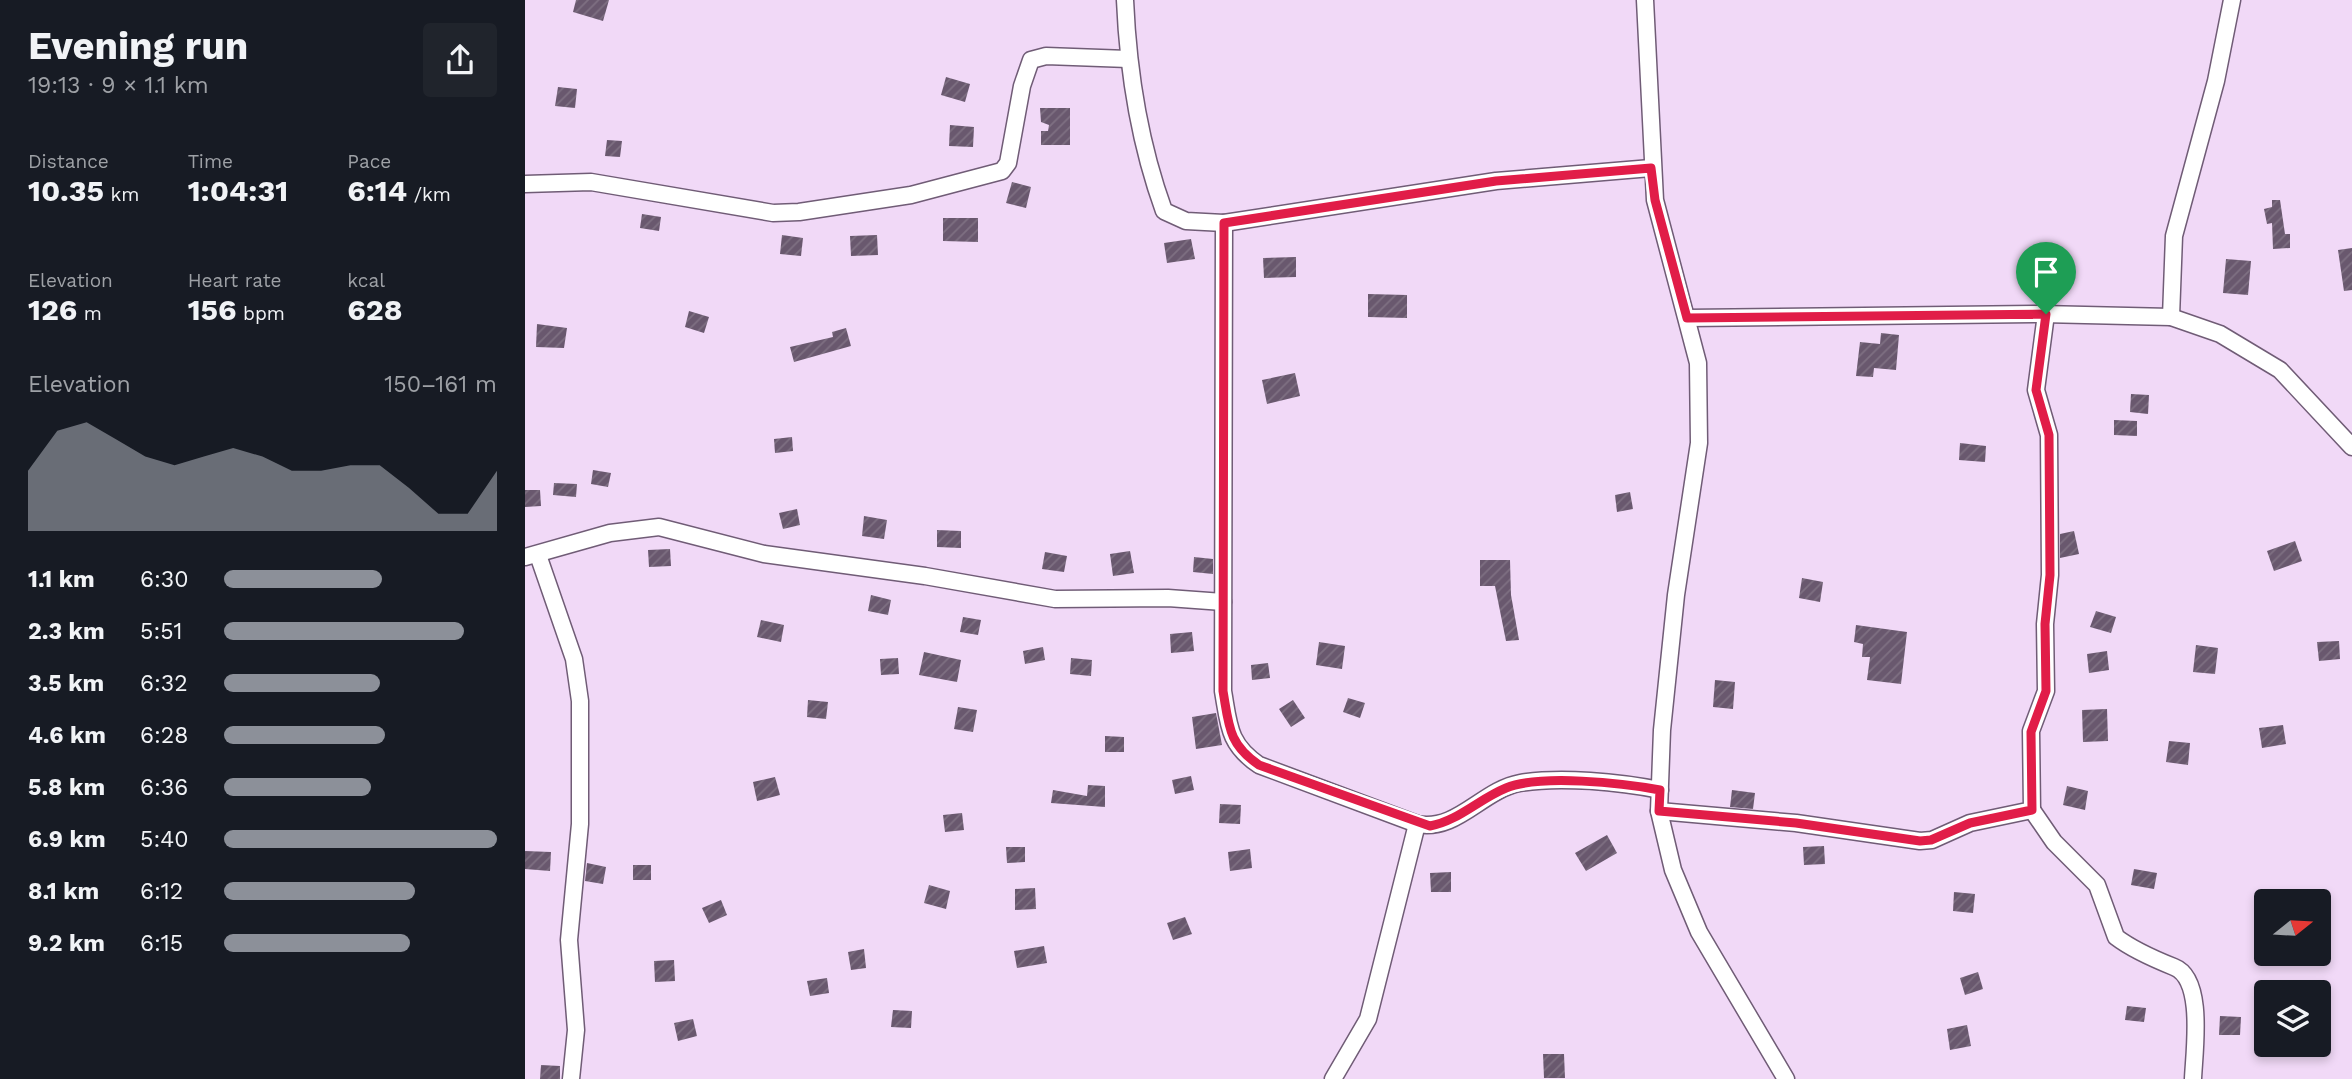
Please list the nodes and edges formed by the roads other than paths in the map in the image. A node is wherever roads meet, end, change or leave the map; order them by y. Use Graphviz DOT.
graph roads {
  1 [pos="1125,0"];
  2 [pos="1645,0"];
  3 [pos="2232,0"];
  4 [pos="1128,59"];
  5 [pos="1651,168"];
  6 [pos="525,184"];
  7 [pos="1224,223"];
  8 [pos="2046,314"];
  9 [pos="2171,317"];
  10 [pos="1687,318"];
  11 [pos="2352,447"];
  12 [pos="532,556"];
  13 [pos="1223,602"];
  14 [pos="1660,790"];
  15 [pos="2032,810"];
  16 [pos="1659,811"];
  17 [pos="1417,824"];
  18 [pos="571,1079"];
  19 [pos="1333,1079"];
  20 [pos="1786,1079"];
  21 [pos="2193,1079"];
  1 -- 4 [label="street"];
  2 -- 5 [label="street"];
  3 -- 9 [label="street"];
  4 -- 6 [label="street"];
  4 -- 7 [label="street"];
  5 -- 7 [label="street"];
  5 -- 10 [label="street"];
  7 -- 13 [label="street"];
  8 -- 9 [label="street"];
  8 -- 10 [label="street"];
  8 -- 15 [label="street"];
  9 -- 11 [label="street"];
  10 -- 14 [label="street"];
  12 -- 13 [label="street"];
  12 -- 18 [label="street"];
  13 -- 17 [label="street"];
  14 -- 16 [label="street"];
  14 -- 17 [label="street"];
  15 -- 16 [label="street"];
  15 -- 21 [label="street"];
  16 -- 20 [label="street"];
  17 -- 19 [label="street"];
}
